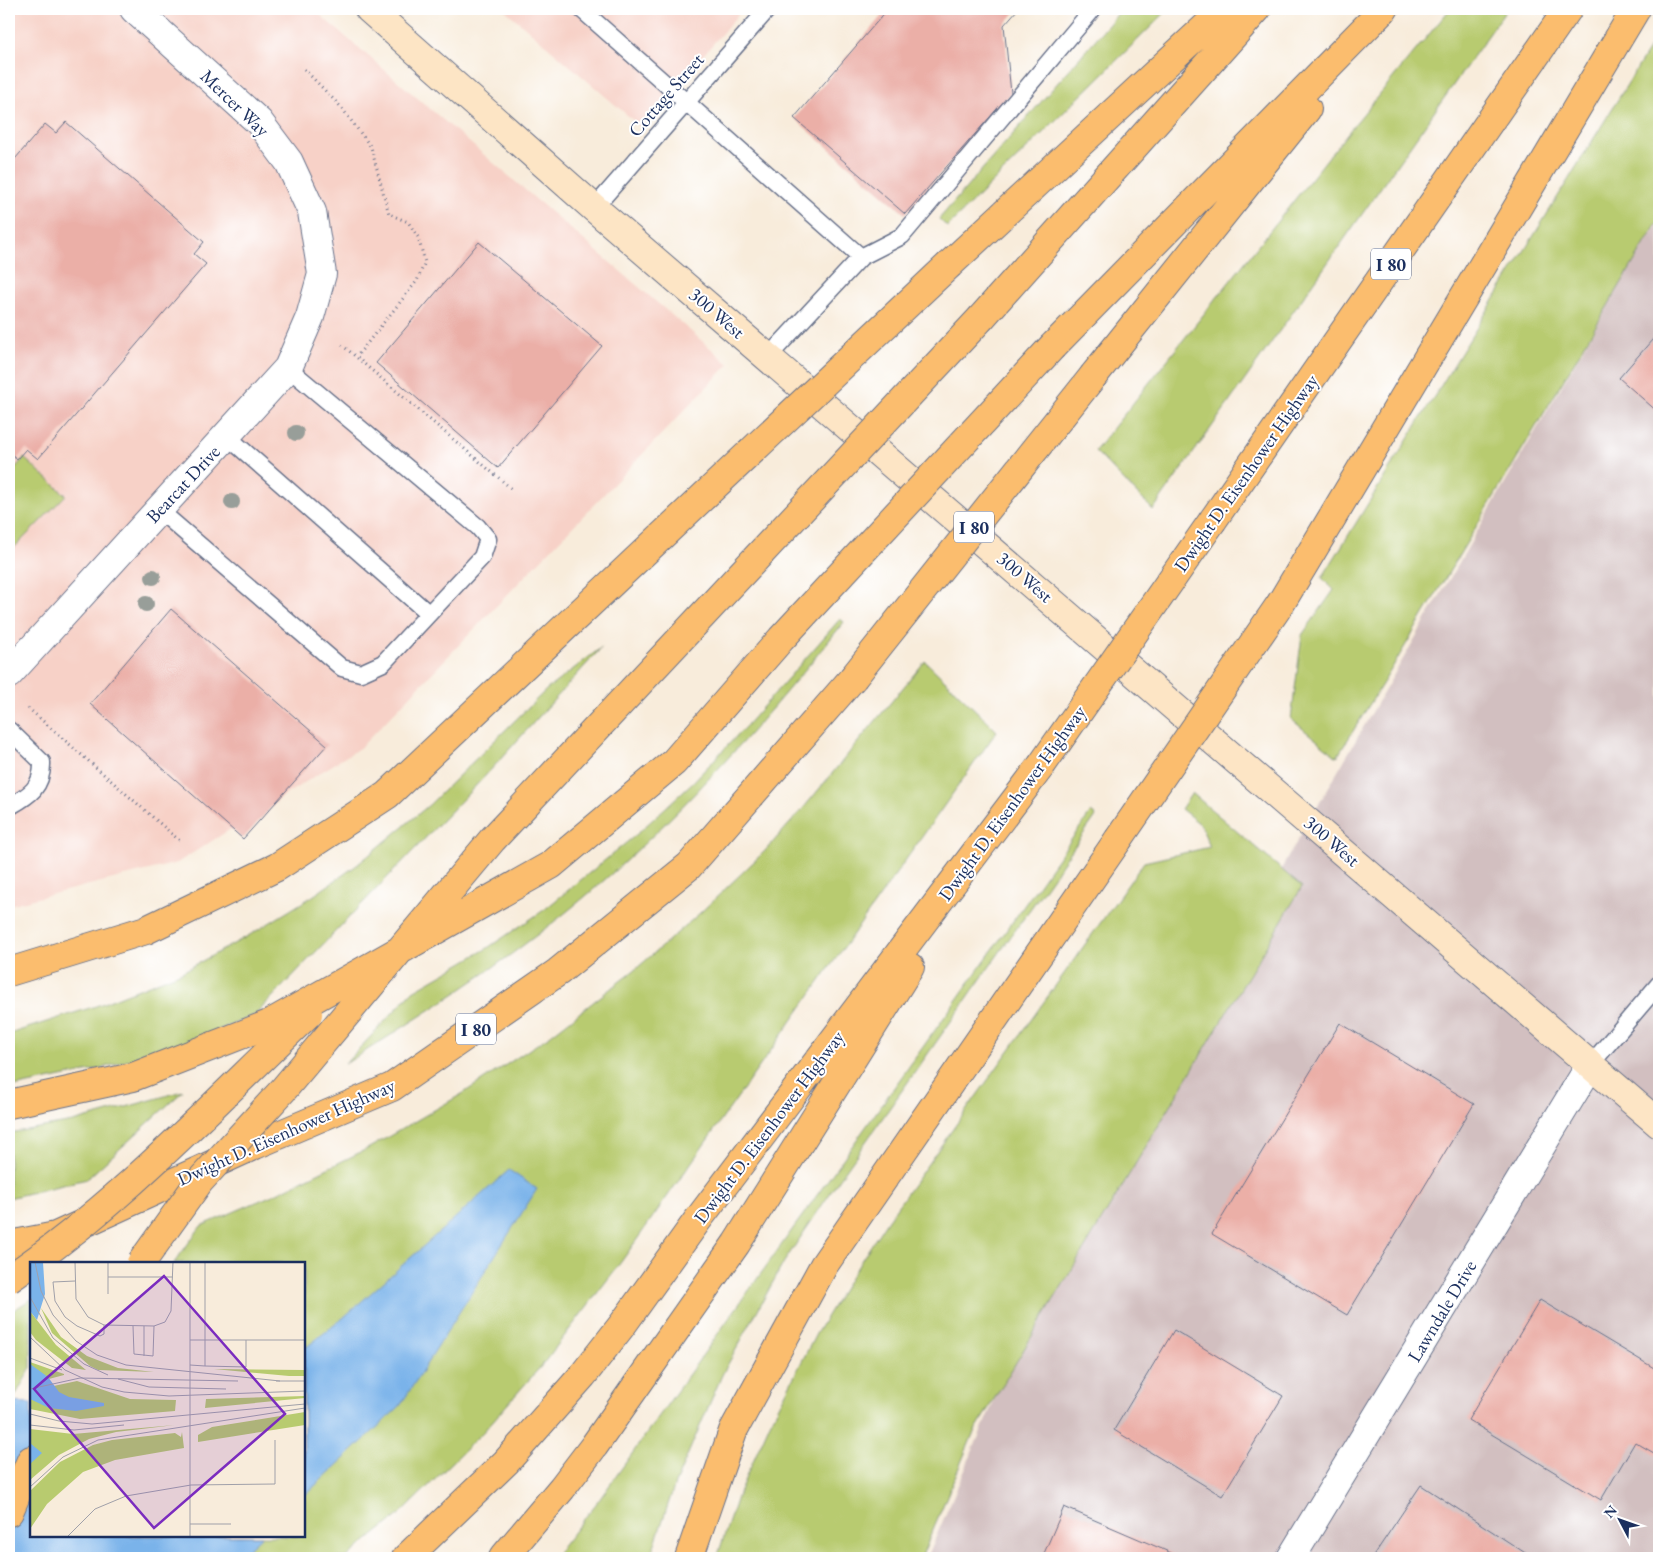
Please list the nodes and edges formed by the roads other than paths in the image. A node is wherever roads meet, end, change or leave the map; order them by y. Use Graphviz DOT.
graph roads {
  1 [pos="134,9"];
  2 [pos="369,9"];
  3 [pos="581,9"];
  4 [pos="768,9"];
  5 [pos="1093,9"];
  6 [pos="1225,9"];
  7 [pos="1257,9"];
  8 [pos="1384,9"];
  9 [pos="1388,9"];
  10 [pos="1568,9"];
  11 [pos="1636,9"];
  12 [pos="687,101"];
  13 [pos="594,208"];
  14 [pos="861,257"];
  15 [pos="322,274"];
  16 [pos="768,357"];
  17 [pos="288,368"];
  18 [pos="227,436"];
  19 [pos="159,510"];
  20 [pos="430,614"];
  21 [pos="9,674"];
  22 [pos="9,730"];
  23 [pos="9,807"];
  24 [pos="1006,814"];
  25 [pos="492,840"];
  26 [pos="9,972"];
  27 [pos="1659,984"];
  28 [pos="1591,1064"];
  29 [pos="9,1104"];
  30 [pos="1659,1124"];
  31 [pos="9,1245"];
  32 [pos="31,1262"];
  33 [pos="142,1262"];
  34 [pos="30,1263"];
  35 [pos="9,1279"];
  36 [pos="30,1462"];
  37 [pos="9,1512"];
  38 [pos="406,1558"];
  39 [pos="503,1558"];
  40 [pos="689,1558"];
  41 [pos="1291,1558"];
  1 -- 15 [label="street, Mercer Way"];
  2 -- 13 [label="main road, 300 West"];
  3 -- 12 [label="lane"];
  4 -- 12 [label="lane, Cottage Street"];
  5 -- 14 [label="lane"];
  6 -- 26 [label="highway, bridge"];
  7 -- 25 [label="highway, bridge"];
  8 -- 29 [label="highway, bridge"];
  9 -- 31 [label="highway, Dwight D. Eisenhower Highway / I 80, bridge"];
  10 -- 24 [label="highway, Dwight D. Eisenhower Highway / I 80, bridge"];
  11 -- 40 [label="highway, bridge"];
  12 -- 13 [label="lane, Cottage Street"];
  12 -- 14 [label="lane"];
  13 -- 16 [label="main road, 300 West"];
  14 -- 16 [label="lane"];
  15 -- 17 [label="street, Bearcat Drive"];
  16 -- 28 [label="main road, 300 West"];
  17 -- 18 [label="street, Bearcat Drive"];
  17 -- 20 [label="lane"];
  18 -- 19 [label="street, Bearcat Drive"];
  18 -- 20 [label="lane"];
  19 -- 20 [label="lane"];
  19 -- 21 [label="street, Bearcat Drive"];
  22 -- 23 [label="lane"];
  24 -- 38 [label="highway, Dwight D. Eisenhower Highway / I 80"];
  24 -- 39 [label="highway"];
  25 -- 32 [label="highway, bridge"];
  25 -- 33 [label="highway, bridge"];
  27 -- 28 [label="lane"];
  28 -- 30 [label="main road, 300 West"];
  28 -- 41 [label="street, Lawndale Drive"];
  34 -- 35 [label="highway, bridge"];
  36 -- 37 [label="highway"];
}
